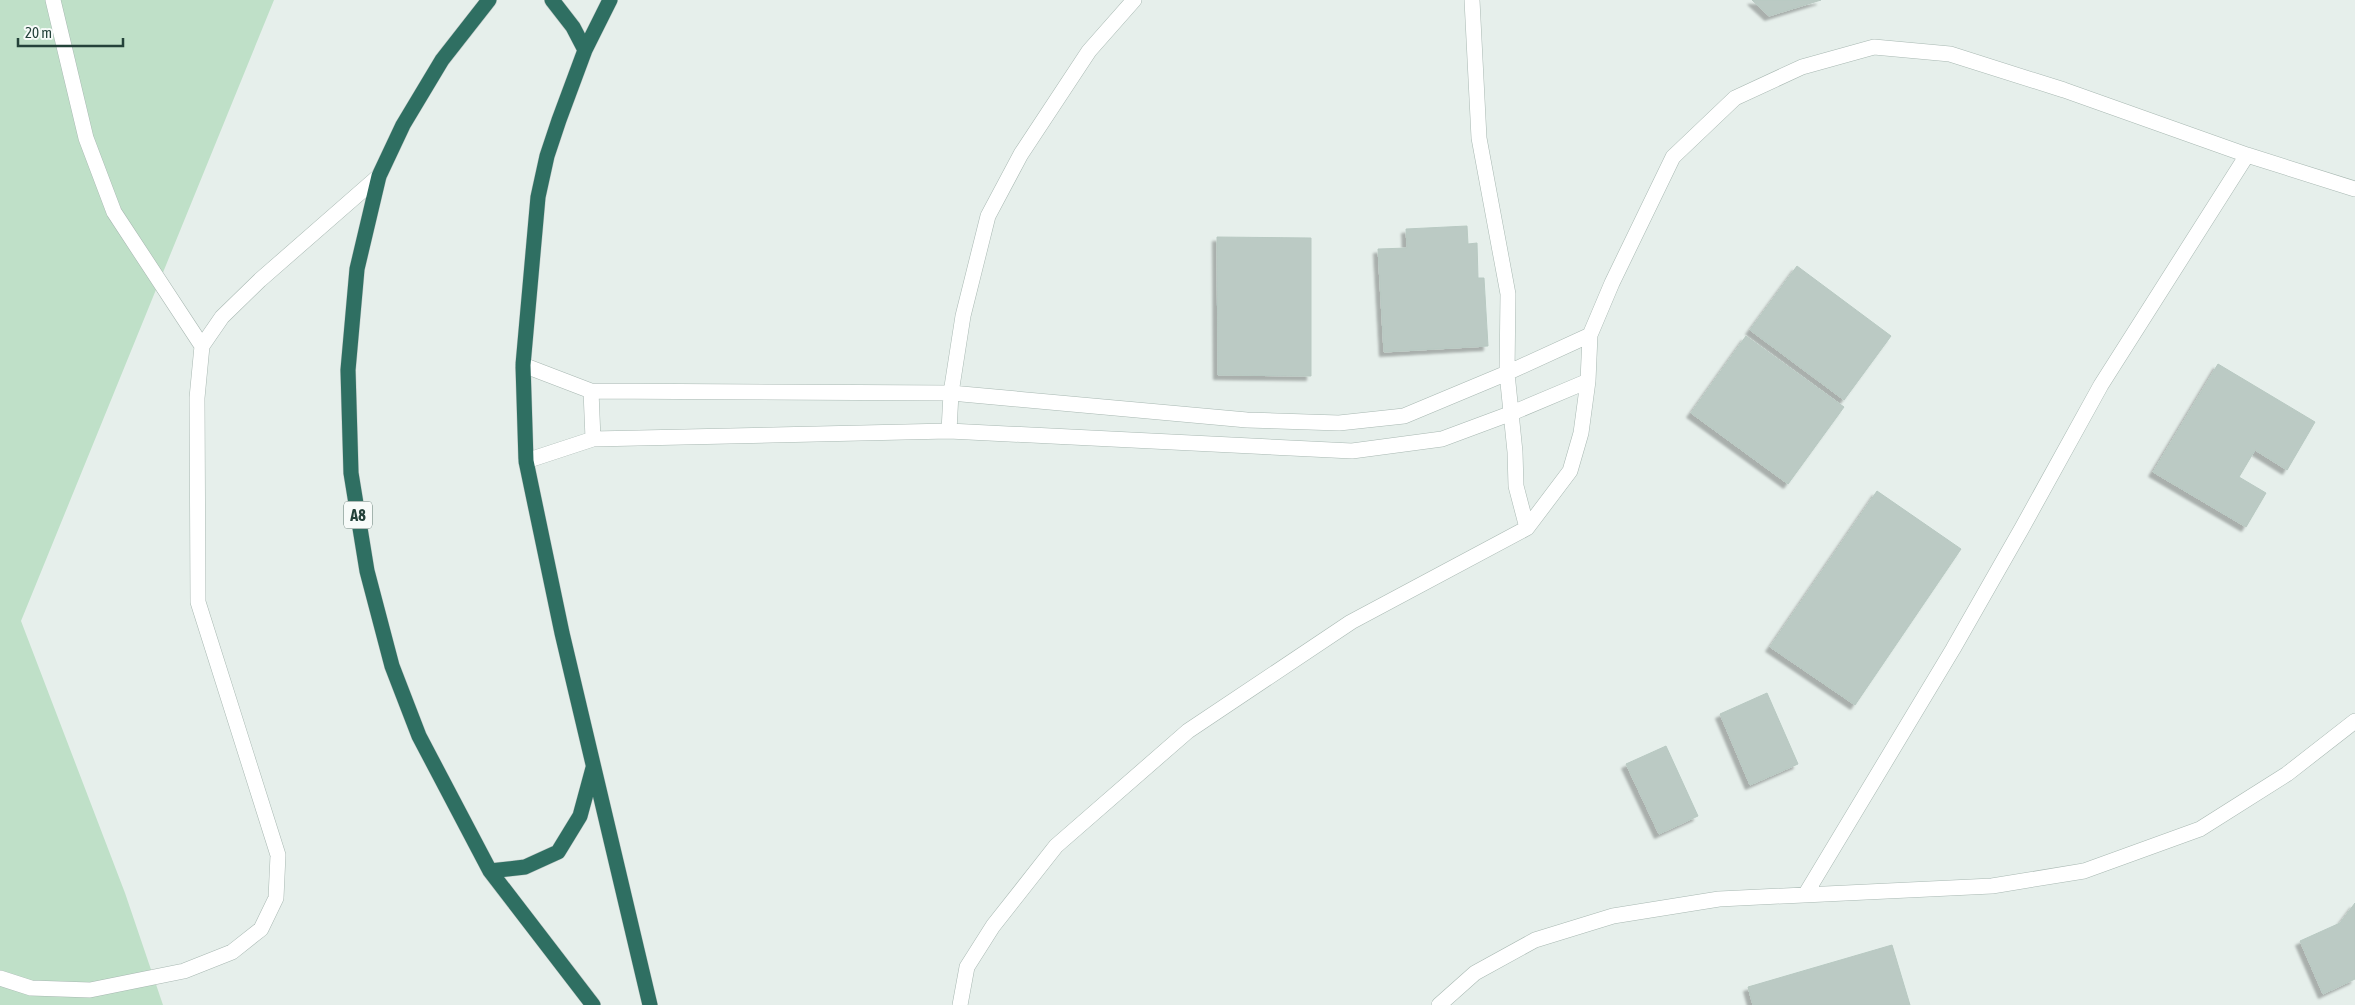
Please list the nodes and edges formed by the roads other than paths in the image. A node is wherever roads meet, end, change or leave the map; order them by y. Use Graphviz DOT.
graph roads {
  1 [pos="53,0"];
  2 [pos="489,0"];
  3 [pos="552,0"];
  4 [pos="610,0"];
  5 [pos="1134,0"];
  6 [pos="1472,0"];
  7 [pos="586,50"];
  8 [pos="2248,156"];
  9 [pos="379,176"];
  10 [pos="2355,189"];
  11 [pos="1590,335"];
  12 [pos="202,346"];
  13 [pos="523,365"];
  14 [pos="1507,373"];
  15 [pos="1588,381"];
  16 [pos="591,391"];
  17 [pos="951,394"];
  18 [pos="1512,413"];
  19 [pos="1247,420"];
  20 [pos="949,431"];
  21 [pos="593,439"];
  22 [pos="1245,446"];
  23 [pos="526,462"];
  24 [pos="1527,528"];
  25 [pos="2355,721"];
  26 [pos="593,766"];
  27 [pos="490,871"];
  28 [pos="1805,895"];
  29 [pos="0,978"];
  30 [pos="593,1005"];
  31 [pos="650,1005"];
  32 [pos="960,1005"];
  33 [pos="1439,1005"];
  1 -- 12 [label="street"];
  2 -- 9 [label="highway, A8"];
  3 -- 7 [label="highway"];
  4 -- 7 [label="highway"];
  5 -- 17 [label="street"];
  6 -- 14 [label="street"];
  7 -- 13 [label="highway"];
  8 -- 10 [label="street"];
  8 -- 11 [label="street"];
  8 -- 28 [label="street"];
  9 -- 12 [label="street"];
  9 -- 27 [label="highway, A8"];
  11 -- 14 [label="street"];
  11 -- 15 [label="street"];
  12 -- 29 [label="street"];
  13 -- 16 [label="street"];
  13 -- 23 [label="highway"];
  14 -- 18 [label="street"];
  14 -- 19 [label="street"];
  15 -- 18 [label="street"];
  15 -- 24 [label="street"];
  16 -- 17 [label="street"];
  16 -- 21 [label="street"];
  17 -- 19 [label="street"];
  17 -- 20 [label="street"];
  18 -- 22 [label="street"];
  18 -- 24 [label="street"];
  19 -- 22 [label="street"];
  20 -- 21 [label="street"];
  20 -- 22 [label="street"];
  21 -- 23 [label="street"];
  23 -- 26 [label="highway"];
  24 -- 32 [label="street"];
  25 -- 28 [label="street"];
  26 -- 27 [label="highway"];
  26 -- 31 [label="highway"];
  27 -- 30 [label="highway, A8"];
  28 -- 33 [label="street"];
}
